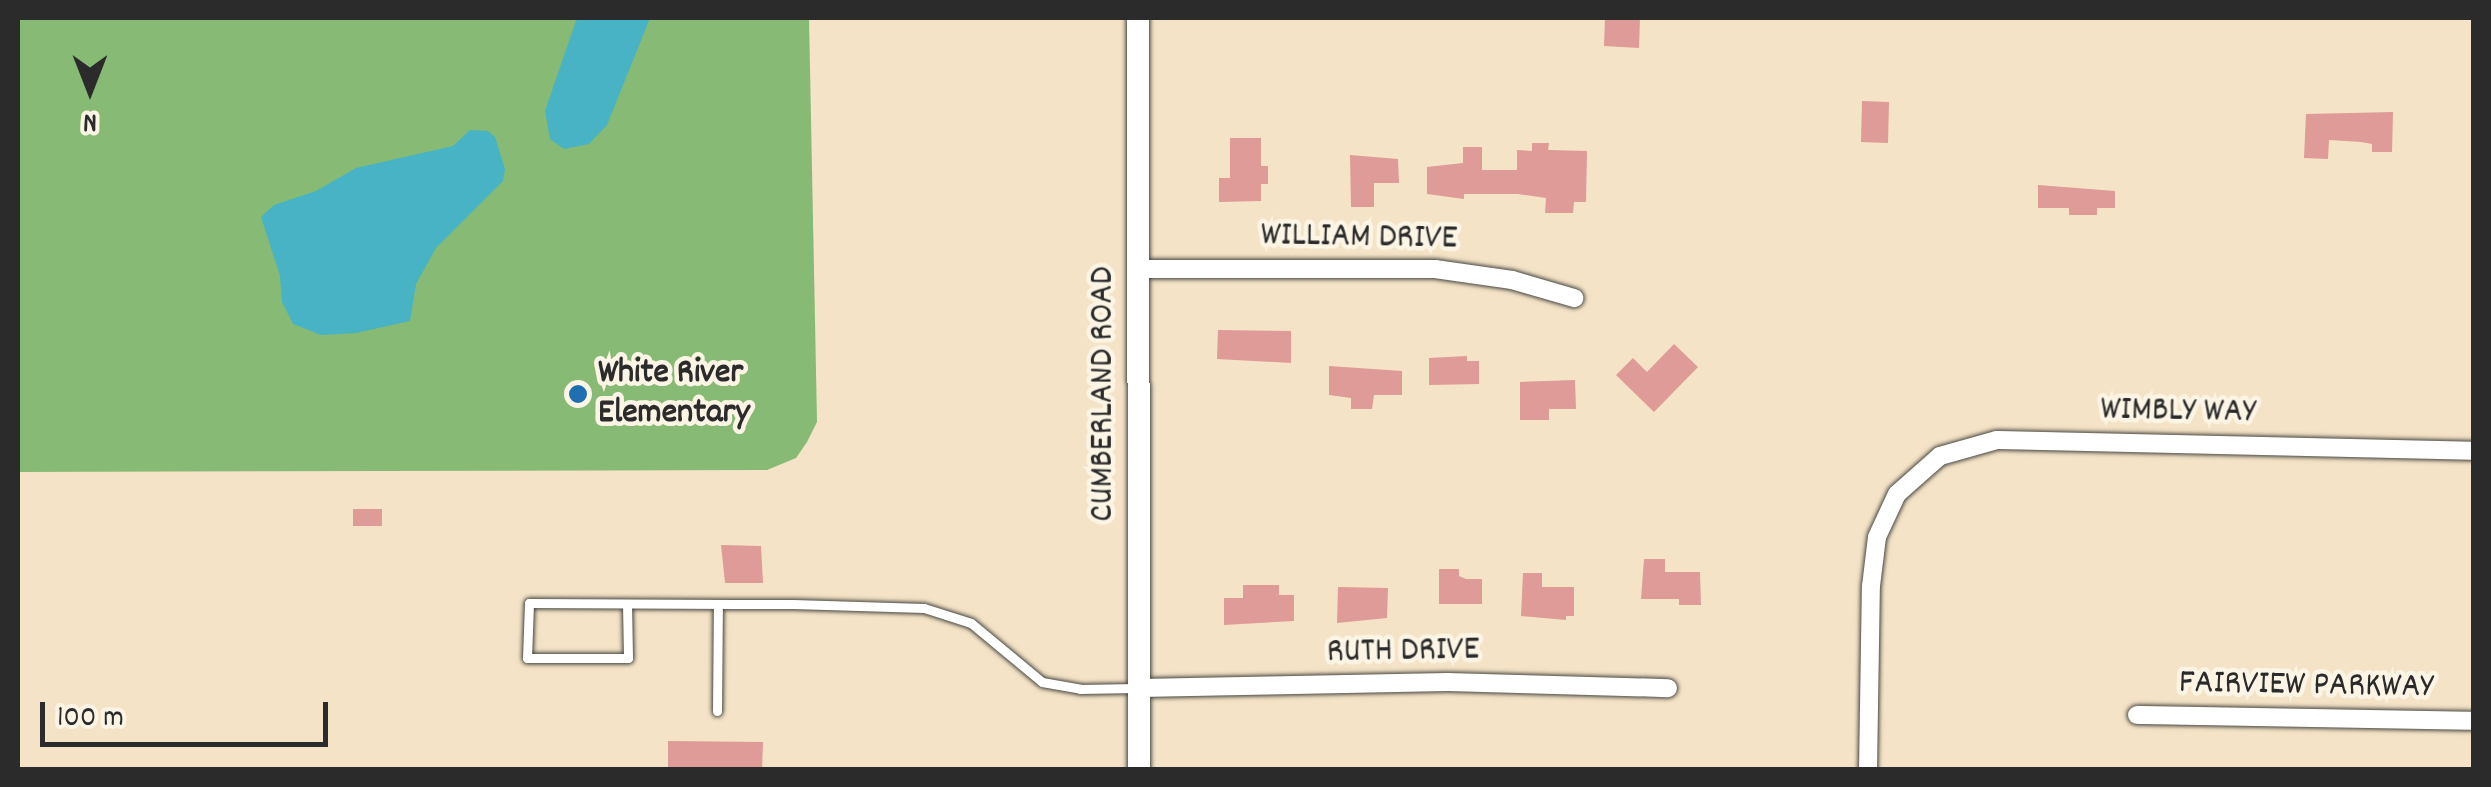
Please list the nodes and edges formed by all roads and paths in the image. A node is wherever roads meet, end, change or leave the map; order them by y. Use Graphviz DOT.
graph roads {
  1 [pos="1138,18"];
  2 [pos="1139,268"];
  3 [pos="1574,298"];
  4 [pos="2474,450"];
  5 [pos="628,604"];
  6 [pos="718,604"];
  7 [pos="1140,688"];
  8 [pos="1668,688"];
  9 [pos="717,711"];
  10 [pos="2137,716"];
  11 [pos="2474,721"];
  12 [pos="1139,770"];
  13 [pos="1868,770"];
  1 -- 2 [label="street, CUMBERLAND ROAD"];
  2 -- 3 [label="street, WILLIAM DRIVE"];
  2 -- 7 [label="street, CUMBERLAND ROAD"];
  4 -- 13 [label="street, WIMBLY WAY"];
  5 -- 5 [label="lane"];
  5 -- 6 [label="lane"];
  6 -- 7 [label="lane"];
  6 -- 9 [label="lane"];
  7 -- 8 [label="street, RUTH DRIVE"];
  7 -- 12 [label="street, CUMBERLAND ROAD"];
  10 -- 11 [label="street, FAIRVIEW PARKWAY"];
}
